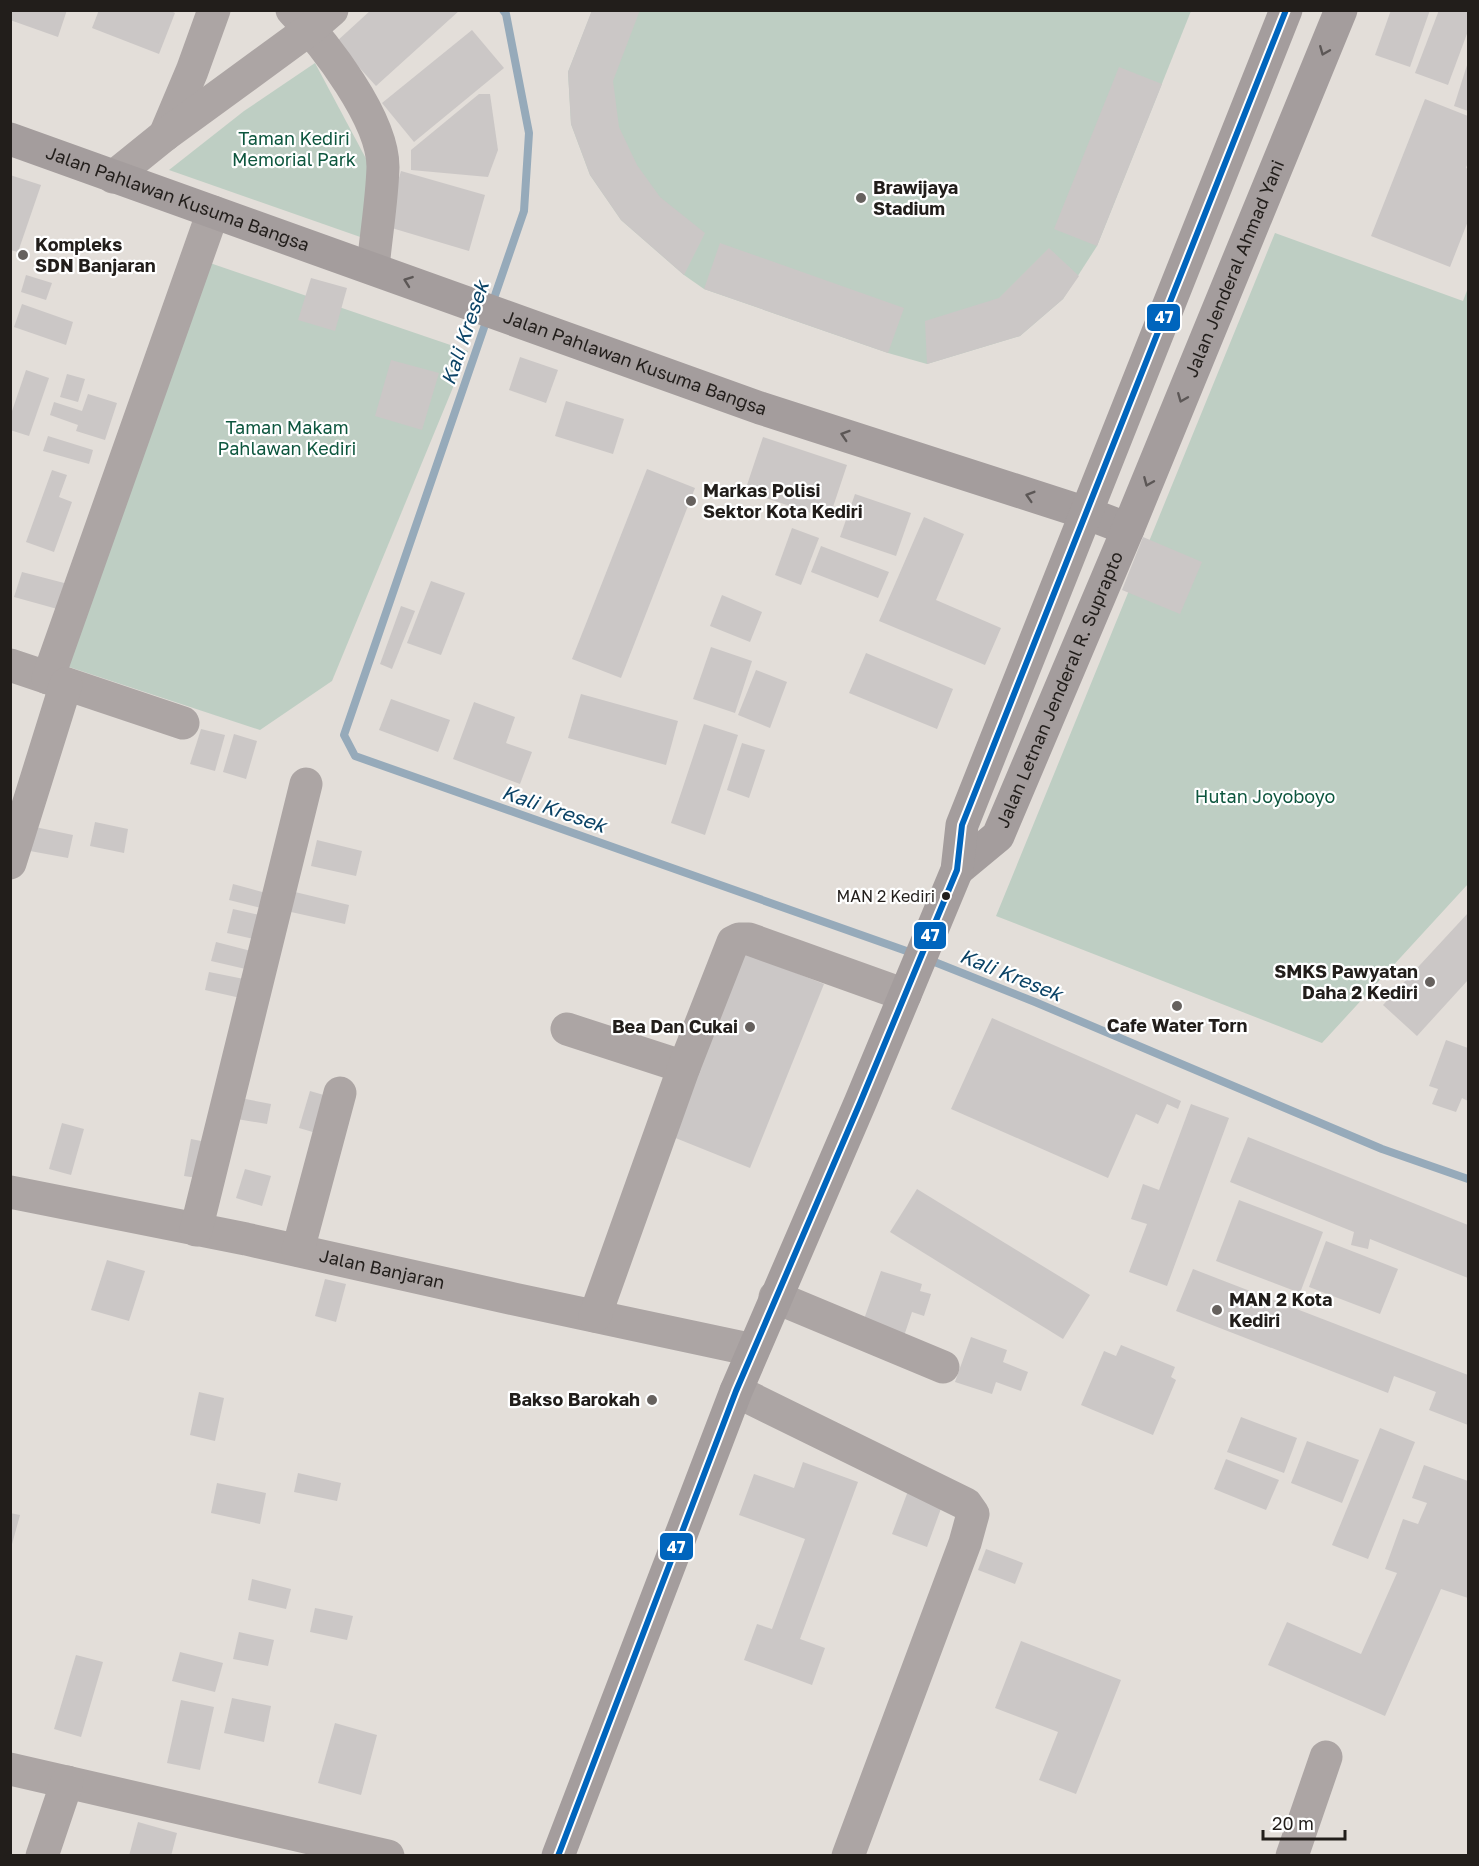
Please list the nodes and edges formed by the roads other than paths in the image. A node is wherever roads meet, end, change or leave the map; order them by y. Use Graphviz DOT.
graph roads {
  1 [pos="214,10"];
  2 [pos="1286,10"];
  3 [pos="1341,10"];
  4 [pos="311,17"];
  5 [pos="1261,70"];
  6 [pos="1308,92"];
  7 [pos="165,135"];
  8 [pos="10,139"];
  9 [pos="113,177"];
  10 [pos="213,212"];
  11 [pos="373,268"];
  12 [pos="1086,513"];
  13 [pos="1128,529"];
  14 [pos="10,664"];
  15 [pos="57,681"];
  16 [pos="183,723"];
  17 [pos="306,784"];
  18 [pos="10,863"];
  19 [pos="957,870"];
  20 [pos="910,982"];
  21 [pos="567,1029"];
  22 [pos="684,1067"];
  23 [pos="340,1093"];
  24 [pos="10,1192"];
  25 [pos="196,1230"];
  26 [pos="298,1251"];
  27 [pos="775,1297"];
  28 [pos="595,1316"];
  29 [pos="753,1350"];
  30 [pos="943,1367"];
  31 [pos="736,1391"];
  32 [pos="1326,1757"];
  33 [pos="10,1769"];
  34 [pos="67,1782"];
  35 [pos="42,1856"];
  36 [pos="388,1856"];
  37 [pos="558,1856"];
  38 [pos="848,1856"];
  39 [pos="1292,1856"];
  1 -- 7 [label="street"];
  2 -- 5 [label="main road"];
  3 -- 6 [label="main road, Jalan Jenderal Ahmad Yani, one-way"];
  4 -- 7 [label="street"];
  4 -- 11 [label="street"];
  5 -- 6 [label="main road"];
  5 -- 12 [label="main road"];
  6 -- 13 [label="main road, Jalan Jenderal Ahmad Yani, one-way"];
  7 -- 9 [label="street"];
  8 -- 9 [label="main road, Jalan Pahlawan Kusuma Bangsa"];
  9 -- 10 [label="main road, Jalan Pahlawan Kusuma Bangsa"];
  10 -- 11 [label="main road, Jalan Pahlawan Kusuma Bangsa"];
  10 -- 15 [label="street"];
  12 -- 11 [label="main road, Jalan Pahlawan Kusuma Bangsa, one-way"];
  12 -- 13 [label="main road, Jalan Pahlawan Kusuma Bangsa"];
  12 -- 19 [label="main road, Jalan Letnan Jenderal R. Suprapto"];
  13 -- 19 [label="main road, Jalan Letnan Jenderal R. Suprapto"];
  14 -- 15 [label="street"];
  15 -- 16 [label="street"];
  15 -- 18 [label="street"];
  17 -- 25 [label="street"];
  19 -- 20 [label="main road, Jalan Letnan Jenderal R. Suprapto"];
  20 -- 22 [label="street"];
  20 -- 27 [label="main road, Jalan Letnan Jenderal R. Suprapto"];
  21 -- 22 [label="street"];
  22 -- 28 [label="street"];
  23 -- 26 [label="street"];
  24 -- 25 [label="street, Jalan Banjaran"];
  25 -- 26 [label="street, Jalan Banjaran"];
  26 -- 28 [label="street, Jalan Banjaran"];
  27 -- 29 [label="main road, Jalan Letnan Jenderal R. Suprapto"];
  27 -- 30 [label="street"];
  28 -- 29 [label="street, Jalan Banjaran"];
  29 -- 31 [label="main road, Jalan Letnan Jenderal R. Suprapto"];
  31 -- 37 [label="main road, Jalan Letnan Jenderal R. Suprapto"];
  31 -- 38 [label="street"];
  32 -- 39 [label="street"];
  33 -- 34 [label="street"];
  34 -- 35 [label="street"];
  34 -- 36 [label="street"];
}
